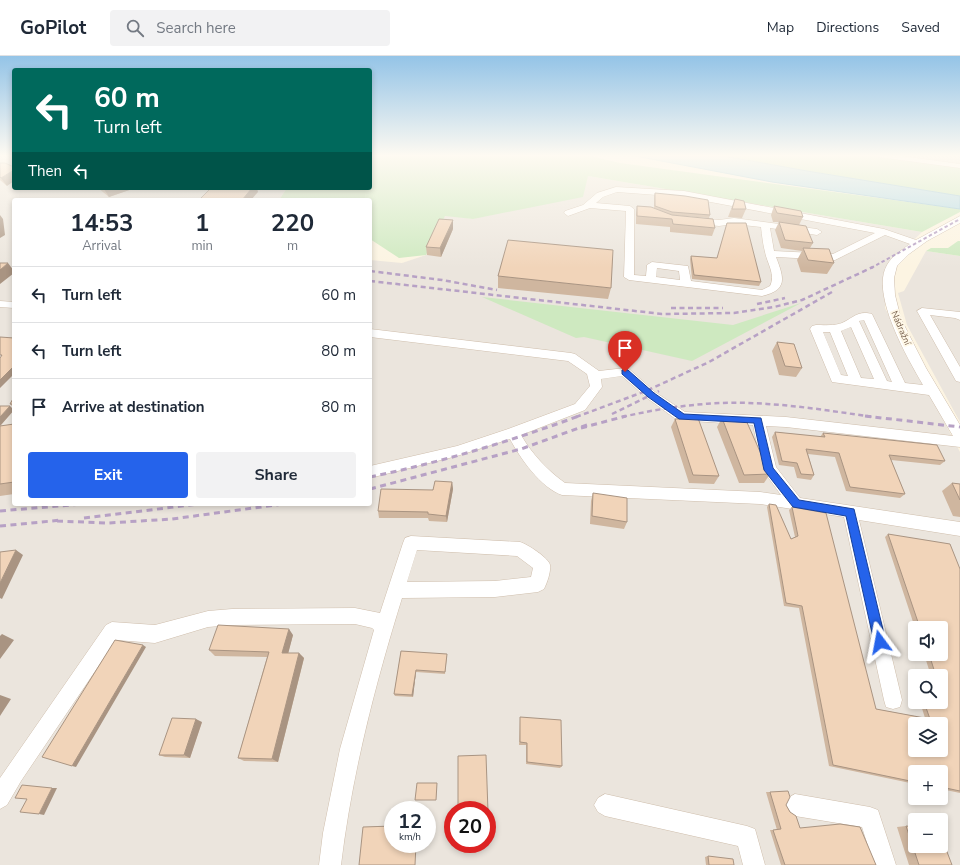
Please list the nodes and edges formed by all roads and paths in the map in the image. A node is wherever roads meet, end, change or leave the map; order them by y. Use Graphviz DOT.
graph roads {
  1 [pos="606,193"];
  2 [pos="667,193"];
  3 [pos="589,205"];
  4 [pos="568,213"];
  5 [pos="960,218"];
  6 [pos="684,220"];
  7 [pos="765,225"];
  8 [pos="817,232"];
  9 [pos="884,232"];
  10 [pos="922,241"];
  11 [pos="770,254"];
  12 [pos="652,280"];
  13 [pos="686,284"];
  14 [pos="960,317"];
  15 [pos="853,320"];
  16 [pos="834,328"];
  17 [pos="372,333"];
  18 [pos="593,376"];
  19 [pos="960,378"];
  20 [pos="856,381"];
  21 [pos="883,385"];
  22 [pos="901,387"];
  23 [pos="934,391"];
  24 [pos="758,420"];
  25 [pos="513,433"];
  26 [pos="960,437"];
  27 [pos="960,442"];
  28 [pos="372,472"];
  29 [pos="796,504"];
  30 [pos="850,512"];
  31 [pos="960,529"];
  32 [pos="396,590"];
  33 [pos="384,627"];
  34 [pos="893,700"];
  35 [pos="0,798"];
  36 [pos="605,805"];
  37 [pos="795,805"];
  38 [pos="330,865"];
  39 [pos="754,865"];
  40 [pos="885,865"];
  1 -- 3 [label="street"];
  2 -- 9 [label="street"];
  3 -- 4 [label="street"];
  3 -- 12 [label="street"];
  5 -- 10 [label="street, Nádražní"];
  6 -- 7 [label="street"];
  7 -- 8 [label="street"];
  7 -- 11 [label="street"];
  9 -- 10 [label="street"];
  9 -- 11 [label="street"];
  10 -- 23 [label="street, Nádražní"];
  11 -- 13 [label="street"];
  12 -- 13 [label="street"];
  12 -- 13 [label="street"];
  14 -- 19 [label="street"];
  15 -- 16 [label="street"];
  15 -- 21 [label="street"];
  15 -- 22 [label="street"];
  16 -- 20 [label="street"];
  16 -- 20 [label="street"];
  17 -- 18 [label="street"];
  18 -- 24 [label="street"];
  18 -- 25 [label="street"];
  20 -- 21 [label="street"];
  21 -- 22 [label="street"];
  22 -- 23 [label="street"];
  23 -- 26 [label="street, Nádražní"];
  24 -- 27 [label="street"];
  24 -- 29 [label="street"];
  25 -- 28 [label="street"];
  25 -- 29 [label="street"];
  29 -- 30 [label="street"];
  30 -- 31 [label="street"];
  30 -- 34 [label="street"];
  32 -- 32 [label="street"];
  32 -- 33 [label="street"];
  33 -- 35 [label="street"];
  33 -- 38 [label="street"];
  36 -- 39 [label="street"];
  37 -- 40 [label="street"];
}
